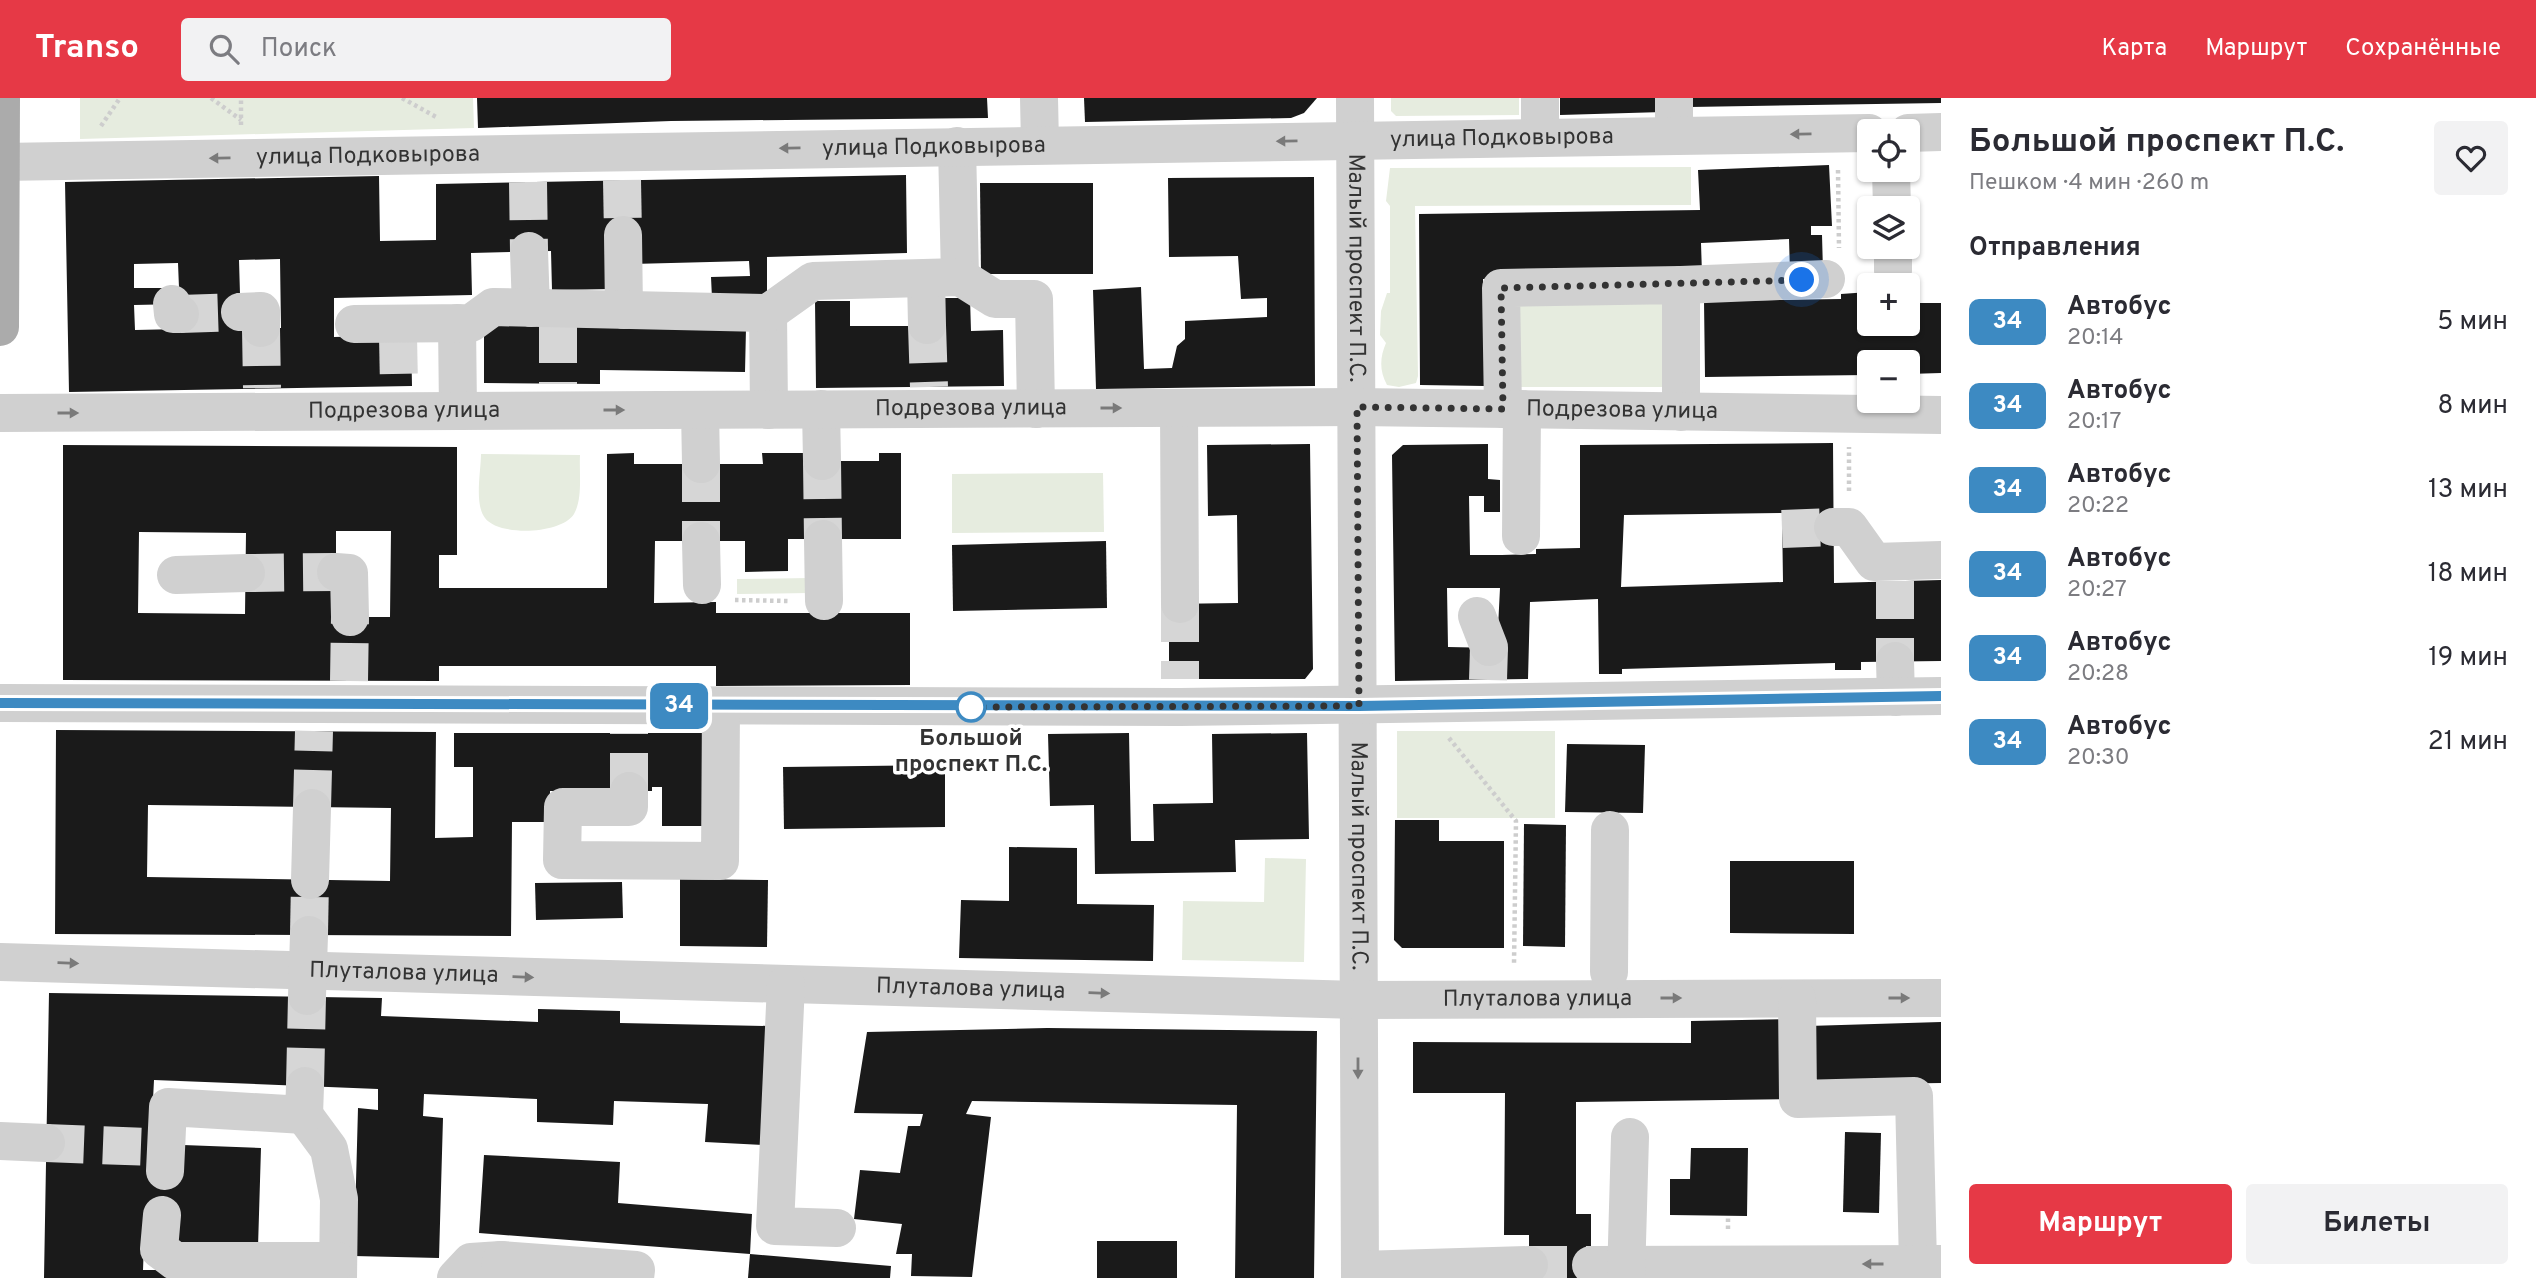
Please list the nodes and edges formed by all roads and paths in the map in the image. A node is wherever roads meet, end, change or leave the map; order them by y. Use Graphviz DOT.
graph roads {
  1 [pos="1,98"];
  2 [pos="120,98"];
  3 [pos="211,98"];
  4 [pos="402,98"];
  5 [pos="1039,98"];
  6 [pos="1065,98"];
  7 [pos="1355,98"];
  8 [pos="1540,98"];
  9 [pos="1674,98"];
  10 [pos="241,121"];
  11 [pos="449,125"];
  12 [pos="1941,132"];
  13 [pos="97,133"];
  14 [pos="1857,133"];
  15 [pos="1920,133"];
  16 [pos="1674,136"];
  17 [pos="1540,137"];
  18 [pos="1355,140"];
  19 [pos="1052,144"];
  20 [pos="957,146"];
  21 [pos="1837,158"];
  22 [pos="0,162"];
  23 [pos="622,235"];
  24 [pos="529,251"];
  25 [pos="943,277"];
  26 [pos="1826,279"];
  27 [pos="1681,285"];
  28 [pos="624,310"];
  29 [pos="768,313"];
  30 [pos="549,314"];
  31 [pos="457,323"];
  32 [pos="354,324"];
  33 [pos="927,326"];
  34 [pos="0,327"];
  35 [pos="1357,407"];
  36 [pos="1179,408"];
  37 [pos="821,409"];
  38 [pos="1036,409"];
  39 [pos="1513,409"];
  40 [pos="700,410"];
  41 [pos="769,410"];
  42 [pos="458,411"];
  43 [pos="1681,412"];
  44 [pos="0,413"];
  45 [pos="1941,415"];
  46 [pos="1849,436"];
  47 [pos="822,461"];
  48 [pos="701,464"];
  49 [pos="1841,527"];
  50 [pos="1521,536"];
  51 [pos="823,539"];
  52 [pos="701,541"];
  53 [pos="1941,561"];
  54 [pos="336,572"];
  55 [pos="246,573"];
  56 [pos="176,575"];
  57 [pos="702,585"];
  58 [pos="824,601"];
  59 [pos="1180,604"];
  60 [pos="350,617"];
  61 [pos="1941,696"];
  62 [pos="0,703"];
  63 [pos="721,706"];
  64 [pos="1359,706"];
  65 [pos="1446,735"];
  66 [pos="629,791"];
  67 [pos="312,807"];
  68 [pos="1610,830"];
  69 [pos="310,880"];
  70 [pos="0,962"];
  71 [pos="1514,972"];
  72 [pos="1609,972"];
  73 [pos="786,984"];
  74 [pos="1941,998"];
  75 [pos="1797,999"];
  76 [pos="1358,1000"];
  77 [pos="1928,1108"];
  78 [pos="1630,1137"];
  79 [pos="0,1141"];
  80 [pos="46,1143"];
  81 [pos="160,1155"];
  82 [pos="162,1215"];
  83 [pos="837,1228"];
  84 [pos="1929,1264"];
  85 [pos="1529,1265"];
  86 [pos="338,1269"];
  87 [pos="501,1269"];
  88 [pos="1614,1269"];
  89 [pos="1360,1274"];
  90 [pos="456,1278"];
  91 [pos="635,1278"];
  1 -- 22 [label="main road"];
  2 -- 13 [label="path"];
  3 -- 10 [label="path"];
  4 -- 11 [label="path"];
  5 -- 19 [label="street"];
  6 -- 19 [label="street"];
  7 -- 18 [label="street, Малый проспект П.С."];
  8 -- 17 [label="street"];
  9 -- 16 [label="street"];
  12 -- 15 [label="street"];
  14 -- 16 [label="street, улица Подковырова, one-way"];
  16 -- 17 [label="street, улица Подковырова"];
  17 -- 18 [label="street, улица Подковырова"];
  18 -- 19 [label="street, улица Подковырова, one-way"];
  18 -- 35 [label="street, Малый проспект П.С."];
  19 -- 20 [label="street, улица Подковырова"];
  20 -- 22 [label="street, улица Подковырова, one-way"];
  20 -- 25 [label="street"];
  21 -- 26 [label="path"];
  22 -- 34 [label="main road"];
  23 -- 28 [label="street"];
  24 -- 30 [label="street"];
  25 -- 29 [label="street"];
  25 -- 33 [label="street"];
  25 -- 38 [label="street"];
  26 -- 27 [label="street"];
  27 -- 39 [label="street"];
  27 -- 43 [label="street"];
  28 -- 29 [label="street"];
  28 -- 30 [label="street"];
  29 -- 41 [label="street"];
  30 -- 31 [label="street"];
  31 -- 32 [label="street"];
  31 -- 42 [label="street"];
  35 -- 36 [label="street, Подрезова улица"];
  35 -- 39 [label="street, Подрезова улица"];
  35 -- 64 [label="street, Малый проспект П.С."];
  38 -- 36 [label="street, Подрезова улица, one-way"];
  36 -- 59 [label="street"];
  37 -- 38 [label="street, Подрезова улица"];
  37 -- 41 [label="street, Подрезова улица"];
  37 -- 47 [label="street"];
  39 -- 43 [label="street, Подрезова улица"];
  39 -- 50 [label="street"];
  40 -- 41 [label="street, Подрезова улица"];
  42 -- 40 [label="street, Подрезова улица, one-way"];
  40 -- 48 [label="street"];
  44 -- 42 [label="street, Подрезова улица, one-way"];
  43 -- 45 [label="street, Подрезова улица"];
  46 -- 49 [label="path"];
  49 -- 53 [label="street"];
  51 -- 58 [label="street"];
  52 -- 57 [label="street"];
  54 -- 60 [label="street"];
  55 -- 56 [label="street"];
  57 -- 58 [label="path"];
  61 -- 64 [label="street"];
  62 -- 63 [label="street"];
  63 -- 64 [label="street"];
  63 -- 66 [label="street"];
  64 -- 76 [label="street, Малый проспект П.С."];
  65 -- 71 [label="path"];
  67 -- 69 [label="street"];
  68 -- 72 [label="street"];
  70 -- 73 [label="street, Плуталова улица, one-way"];
  73 -- 76 [label="street, Плуталова улица, one-way"];
  73 -- 83 [label="street"];
  75 -- 74 [label="street, Плуталова улица, one-way"];
  76 -- 75 [label="street, Плуталова улица, one-way"];
  75 -- 77 [label="street"];
  76 -- 89 [label="street, Малый проспект П.С., one-way"];
  77 -- 84 [label="street"];
  78 -- 88 [label="street"];
  79 -- 80 [label="street"];
  81 -- 86 [label="street"];
  82 -- 86 [label="street"];
  84 -- 88 [label="street, one-way"];
  85 -- 89 [label="street"];
  87 -- 90 [label="street"];
  87 -- 91 [label="street"];
}
